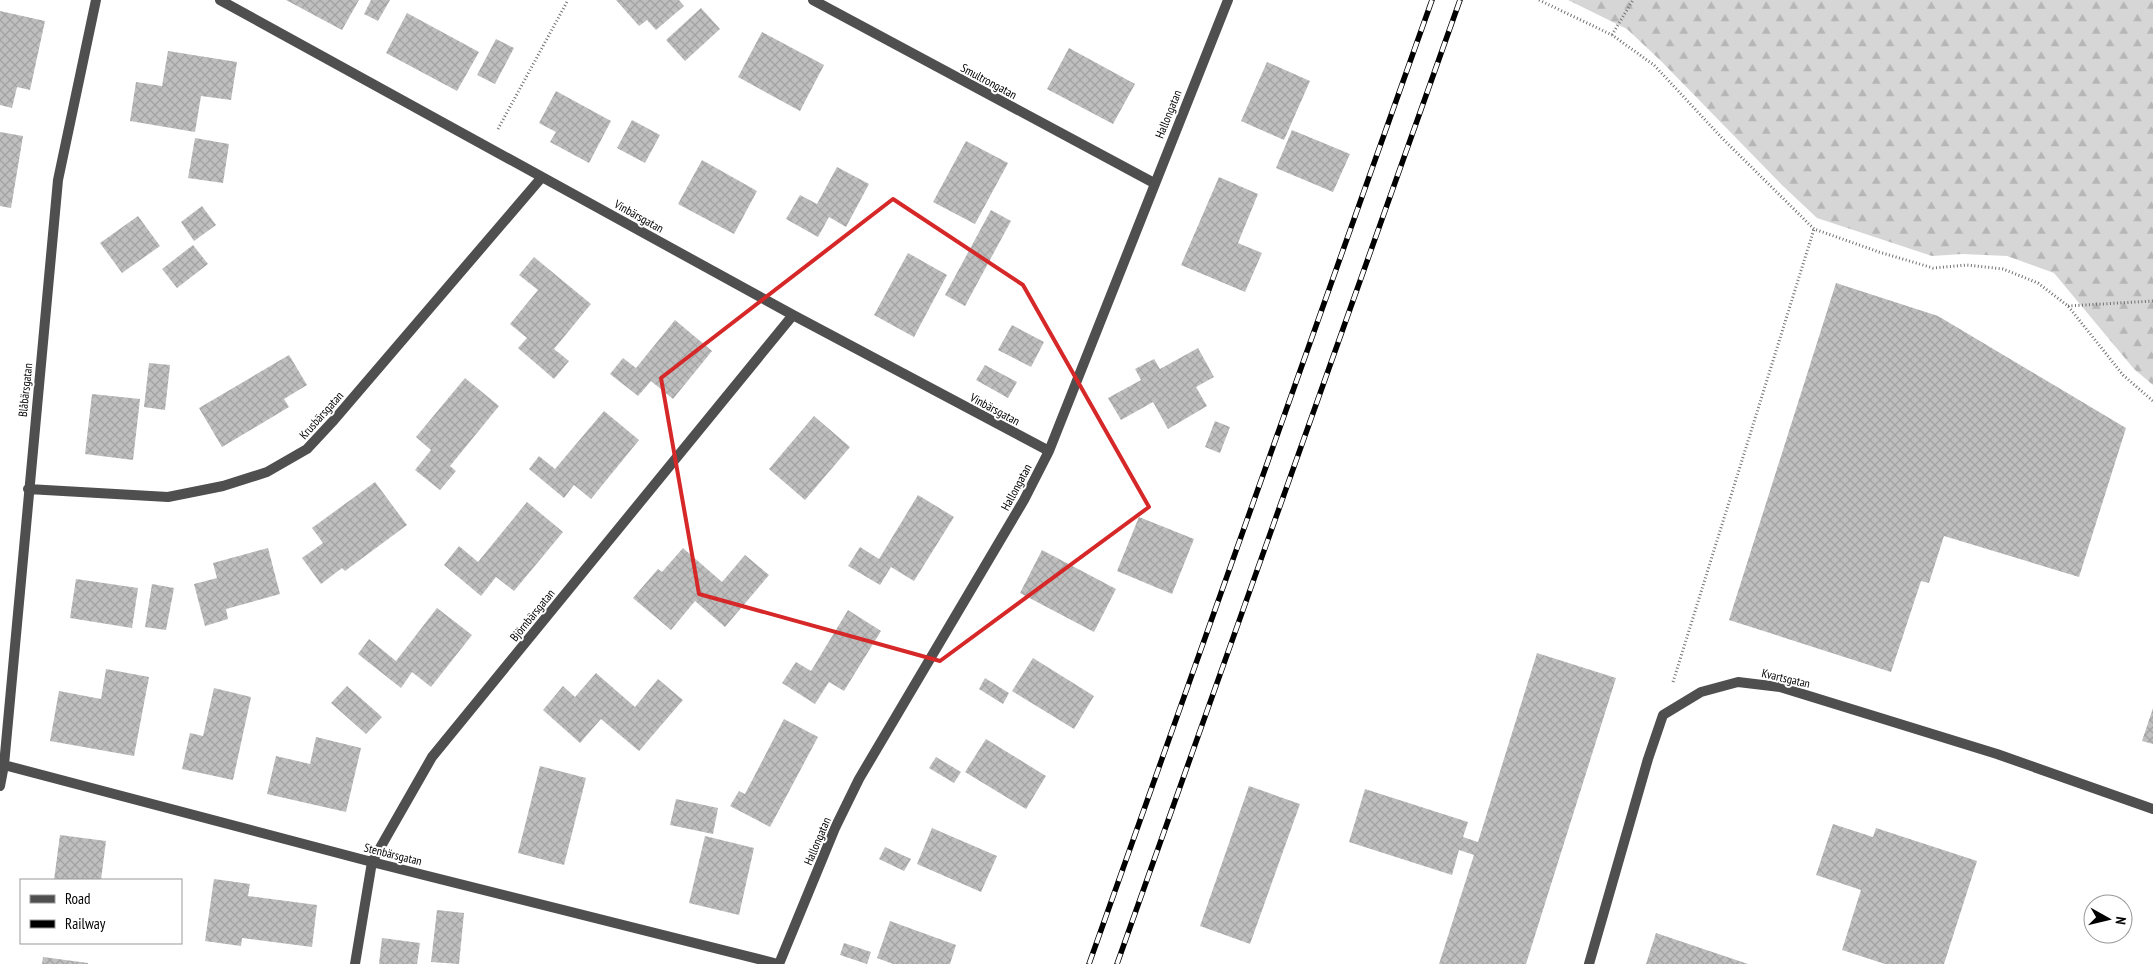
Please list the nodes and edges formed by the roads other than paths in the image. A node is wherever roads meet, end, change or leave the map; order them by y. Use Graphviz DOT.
graph roads {
  1 [pos="96,0"];
  2 [pos="220,0"];
  3 [pos="813,0"];
  4 [pos="1228,0"];
  5 [pos="542,177"];
  6 [pos="1154,183"];
  7 [pos="793,315"];
  8 [pos="1048,451"];
  9 [pos="28,489"];
  10 [pos="4,765"];
  11 [pos="0,786"];
  12 [pos="2153,809"];
  13 [pos="372,862"];
  14 [pos="355,964"];
  15 [pos="779,964"];
  16 [pos="1589,964"];
  1 -- 9 [label="street, Blåbärsgatan"];
  2 -- 5 [label="street, Vinbärsgatan"];
  3 -- 6 [label="street, Smultrongatan"];
  4 -- 6 [label="street, Hallongatan"];
  5 -- 7 [label="street, Vinbärsgatan"];
  5 -- 9 [label="street, Krusbärsgatan"];
  6 -- 8 [label="street, Hallongatan"];
  7 -- 8 [label="street, Vinbärsgatan"];
  7 -- 13 [label="street, Björnbärsgatan"];
  8 -- 15 [label="street, Hallongatan"];
  9 -- 10 [label="street, Blåbärsgatan"];
  10 -- 11 [label="street, Blåbärsgatan"];
  10 -- 13 [label="street, Stenbärsgatan"];
  12 -- 16 [label="street, Kvartsgatan"];
  13 -- 14 [label="street, Björnbärsgatan"];
  13 -- 15 [label="street, Stenbärsgatan"];
}
